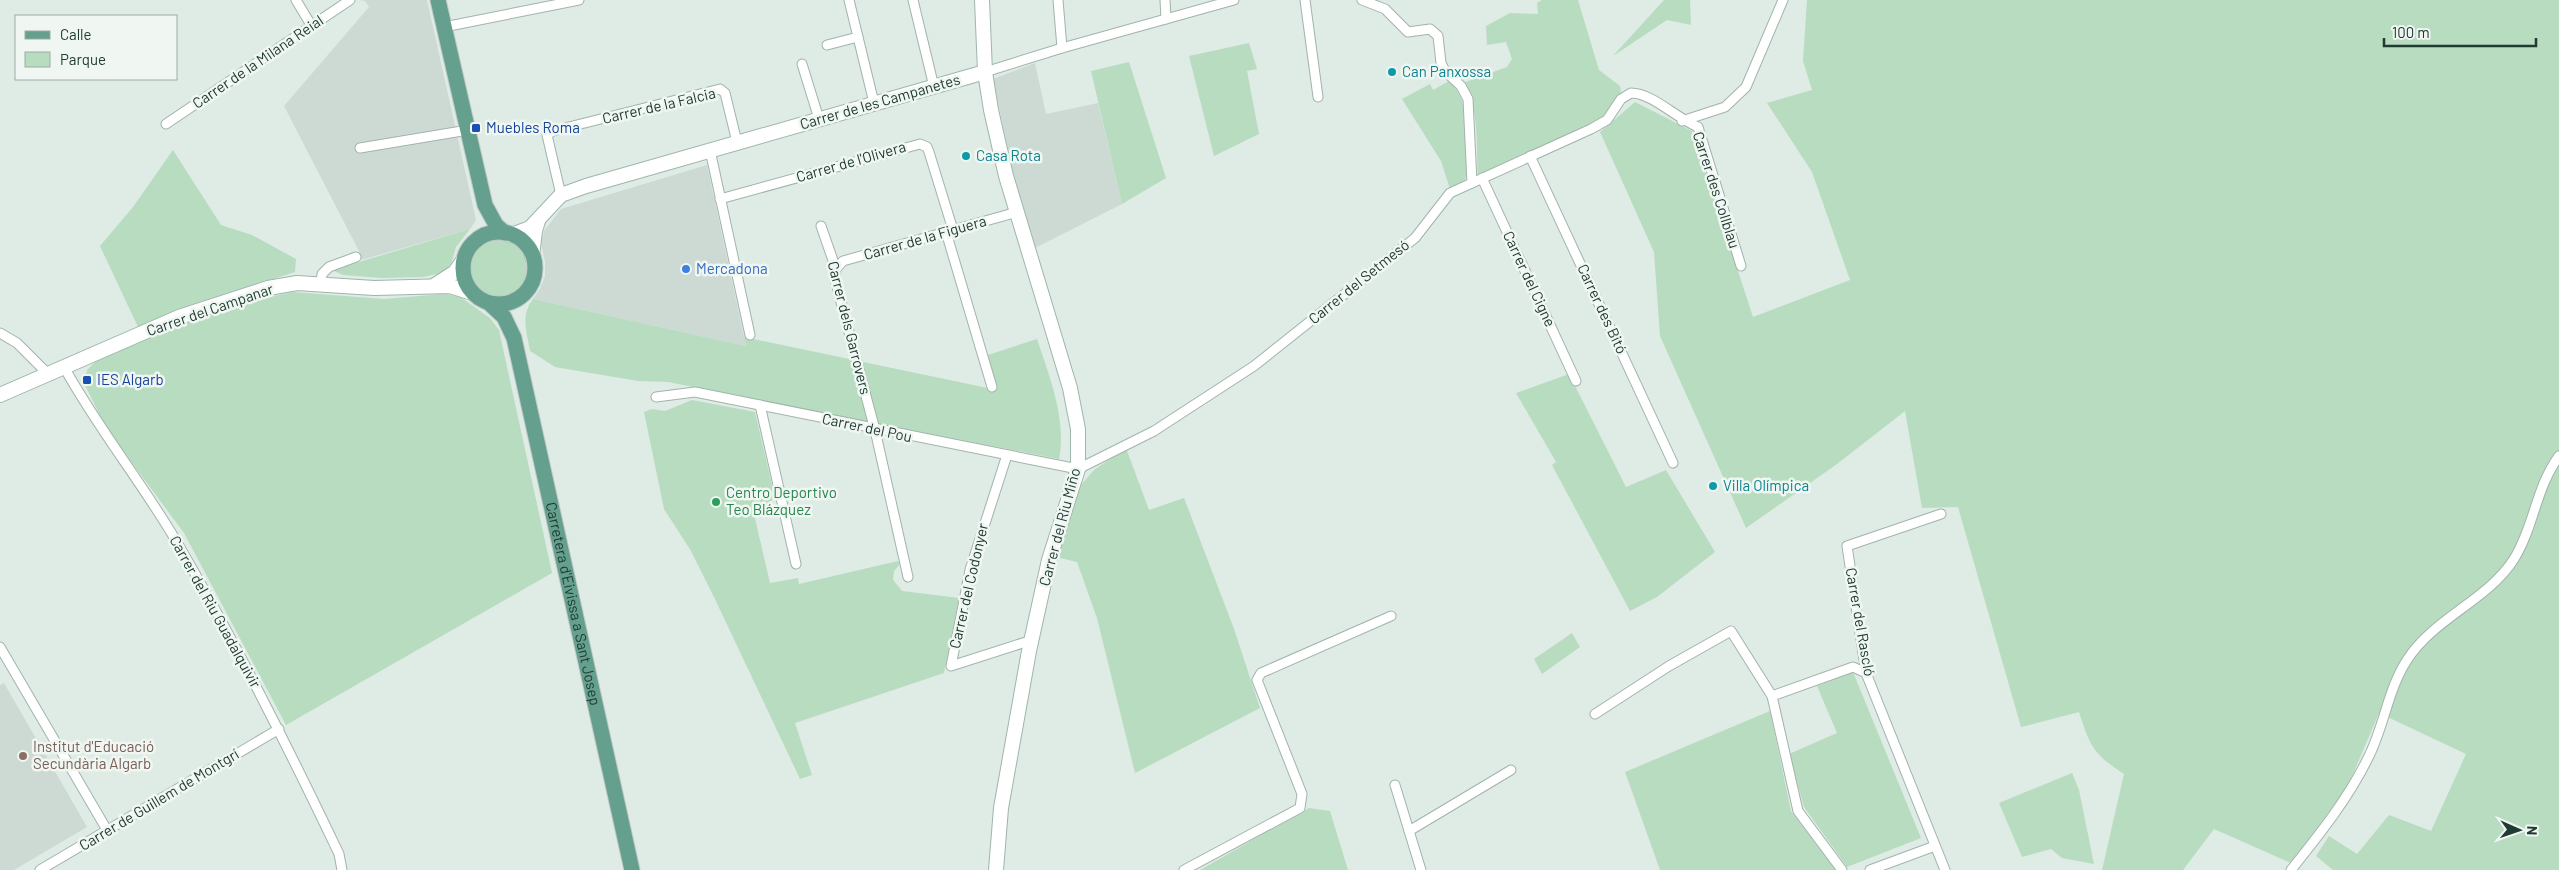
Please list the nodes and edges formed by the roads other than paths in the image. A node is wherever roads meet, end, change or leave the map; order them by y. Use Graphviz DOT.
graph roads {
  1 [pos="296,0"];
  2 [pos="350,0"];
  3 [pos="438,0"];
  4 [pos="579,0"];
  5 [pos="849,0"];
  6 [pos="913,0"];
  7 [pos="982,0"];
  8 [pos="1058,0"];
  9 [pos="1165,0"];
  10 [pos="1234,0"];
  11 [pos="1304,0"];
  12 [pos="1362,0"];
  13 [pos="1783,0"];
  14 [pos="1166,19"];
  15 [pos="311,25"];
  16 [pos="444,27"];
  17 [pos="858,37"];
  18 [pos="828,45"];
  19 [pos="1062,48"];
  20 [pos="802,64"];
  21 [pos="985,72"];
  22 [pos="934,87"];
  23 [pos="1318,97"];
  24 [pos="874,103"];
  25 [pos="819,119"];
  26 [pos="1682,121"];
  27 [pos="166,124"];
  28 [pos="468,130"];
  29 [pos="737,142"];
  30 [pos="360,148"];
  31 [pos="710,150"];
  32 [pos="1530,156"];
  33 [pos="1482,178"];
  34 [pos="1472,183"];
  35 [pos="561,195"];
  36 [pos="720,199"];
  37 [pos="484,205"];
  38 [pos="1017,212"];
  39 [pos="538,221"];
  40 [pos="822,226"];
  41 [pos="950,231"];
  42 [pos="508,234"];
  43 [pos="475,241"];
  44 [pos="532,256"];
  45 [pos="356,257"];
  46 [pos="464,260"];
  47 [pos="1741,266"];
  48 [pos="836,269"];
  49 [pos="321,283"];
  50 [pos="432,286"];
  51 [pos="472,292"];
  52 [pos="522,295"];
  53 [pos="489,303"];
  54 [pos="0,333"];
  55 [pos="750,335"];
  56 [pos="514,338"];
  57 [pos="64,367"];
  58 [pos="47,373"];
  59 [pos="1576,381"];
  60 [pos="992,387"];
  61 [pos="0,395"];
  62 [pos="656,397"];
  63 [pos="760,405"];
  64 [pos="875,430"];
  65 [pos="1007,455"];
  66 [pos="2559,456"];
  67 [pos="1673,463"];
  68 [pos="1078,469"];
  69 [pos="1941,514"];
  70 [pos="796,564"];
  71 [pos="908,577"];
  72 [pos="1391,616"];
  73 [pos="1032,640"];
  74 [pos="0,647"];
  75 [pos="1866,673"];
  76 [pos="1772,696"];
  77 [pos="1595,714"];
  78 [pos="279,729"];
  79 [pos="1511,770"];
  80 [pos="1395,785"];
  81 [pos="107,830"];
  82 [pos="1409,831"];
  83 [pos="1935,846"];
  84 [pos="40,870"];
  85 [pos="342,870"];
  86 [pos="632,870"];
  87 [pos="996,870"];
  88 [pos="1184,870"];
  89 [pos="1421,870"];
  90 [pos="1842,870"];
  91 [pos="1870,870"];
  92 [pos="1945,870"];
  93 [pos="2291,870"];
  1 -- 15 [label="street"];
  2 -- 15 [label="street, Carrer de la Milana Reial"];
  3 -- 16 [label="main road"];
  4 -- 16 [label="street"];
  5 -- 17 [label="street"];
  6 -- 22 [label="street"];
  7 -- 21 [label="street, Carrer del Riu Miño"];
  8 -- 19 [label="street"];
  9 -- 14 [label="street"];
  10 -- 14 [label="street, Carrer de les Campanetes"];
  11 -- 23 [label="street"];
  12 -- 34 [label="street"];
  13 -- 26 [label="street"];
  14 -- 19 [label="street, Carrer de les Campanetes"];
  15 -- 27 [label="street, Carrer de la Milana Reial"];
  16 -- 28 [label="main road"];
  17 -- 18 [label="street"];
  17 -- 24 [label="street"];
  19 -- 21 [label="street, Carrer de les Campanetes"];
  20 -- 25 [label="street"];
  21 -- 22 [label="street, Carrer de les Campanetes"];
  21 -- 38 [label="street, Carrer del Riu Miño"];
  22 -- 24 [label="street, Carrer de les Campanetes"];
  24 -- 25 [label="street, Carrer de les Campanetes"];
  25 -- 29 [label="street, Carrer de les Campanetes"];
  26 -- 32 [label="street, Carrer del Setmesó"];
  26 -- 47 [label="street, Carrer des Collblau"];
  28 -- 30 [label="street"];
  28 -- 37 [label="main road"];
  29 -- 31 [label="street, Carrer de les Campanetes"];
  29 -- 35 [label="street, Carrer de la Falcia"];
  31 -- 35 [label="street, Carrer de les Campanetes"];
  31 -- 36 [label="street"];
  32 -- 33 [label="street, Carrer del Setmesó"];
  32 -- 67 [label="street, Carrer des Bitó"];
  33 -- 34 [label="street, Carrer del Setmesó"];
  33 -- 59 [label="street, Carrer del Cigne"];
  34 -- 68 [label="street, Carrer del Setmesó"];
  35 -- 39 [label="street"];
  36 -- 41 [label="street, Carrer de l'Olivera"];
  36 -- 55 [label="street"];
  37 -- 42 [label="main road"];
  37 -- 43 [label="main road"];
  38 -- 41 [label="street, Carrer de la Figuera"];
  38 -- 68 [label="street, Carrer del Riu Miño"];
  39 -- 42 [label="street"];
  39 -- 44 [label="street"];
  40 -- 48 [label="street, Carrer dels Garrovers"];
  41 -- 48 [label="street, Carrer de la Figuera"];
  41 -- 60 [label="street"];
  42 -- 43 [label="main road"];
  42 -- 44 [label="main road"];
  43 -- 46 [label="main road"];
  44 -- 52 [label="main road"];
  45 -- 49 [label="street"];
  46 -- 50 [label="street"];
  46 -- 51 [label="main road"];
  48 -- 64 [label="street, Carrer dels Garrovers"];
  49 -- 50 [label="street, Carrer del Campanar"];
  49 -- 57 [label="street, Carrer del Campanar"];
  50 -- 51 [label="street, Carrer del Campanar"];
  51 -- 53 [label="main road"];
  52 -- 53 [label="main road"];
  52 -- 56 [label="main road, Carretera d'Eivissa a Sant Josep"];
  53 -- 56 [label="main road, Carretera d'Eivissa a Sant Josep"];
  54 -- 58 [label="street"];
  56 -- 86 [label="main road, Carretera d'Eivissa a Sant Josep"];
  57 -- 58 [label="street, Carrer del Campanar"];
  57 -- 78 [label="street, Carrer del Riu Guadalquivir"];
  58 -- 61 [label="street, Carrer del Campanar"];
  62 -- 63 [label="street, Carrer del Pou"];
  63 -- 64 [label="street, Carrer del Pou"];
  63 -- 70 [label="street"];
  64 -- 65 [label="street, Carrer del Pou"];
  64 -- 71 [label="street, Carrer dels Garrovers"];
  65 -- 68 [label="street, Carrer del Pou"];
  65 -- 73 [label="street, Carrer del Codonyer"];
  66 -- 93 [label="street"];
  68 -- 73 [label="street, Carrer del Riu Miño"];
  69 -- 75 [label="street, Carrer del Rascló"];
  72 -- 88 [label="street"];
  73 -- 87 [label="street, Carrer del Riu Miño"];
  74 -- 81 [label="street"];
  75 -- 76 [label="street"];
  75 -- 83 [label="street, Carrer del Rascló"];
  76 -- 77 [label="street"];
  76 -- 90 [label="street"];
  78 -- 81 [label="street, Carrer de Guillem de Montgrí"];
  78 -- 85 [label="street, Carrer del Riu Guadalquivir"];
  79 -- 82 [label="street"];
  80 -- 82 [label="street"];
  81 -- 84 [label="street, Carrer de Guillem de Montgrí"];
  82 -- 89 [label="street"];
  83 -- 91 [label="street"];
  83 -- 92 [label="street, Carrer del Rascló"];
}
